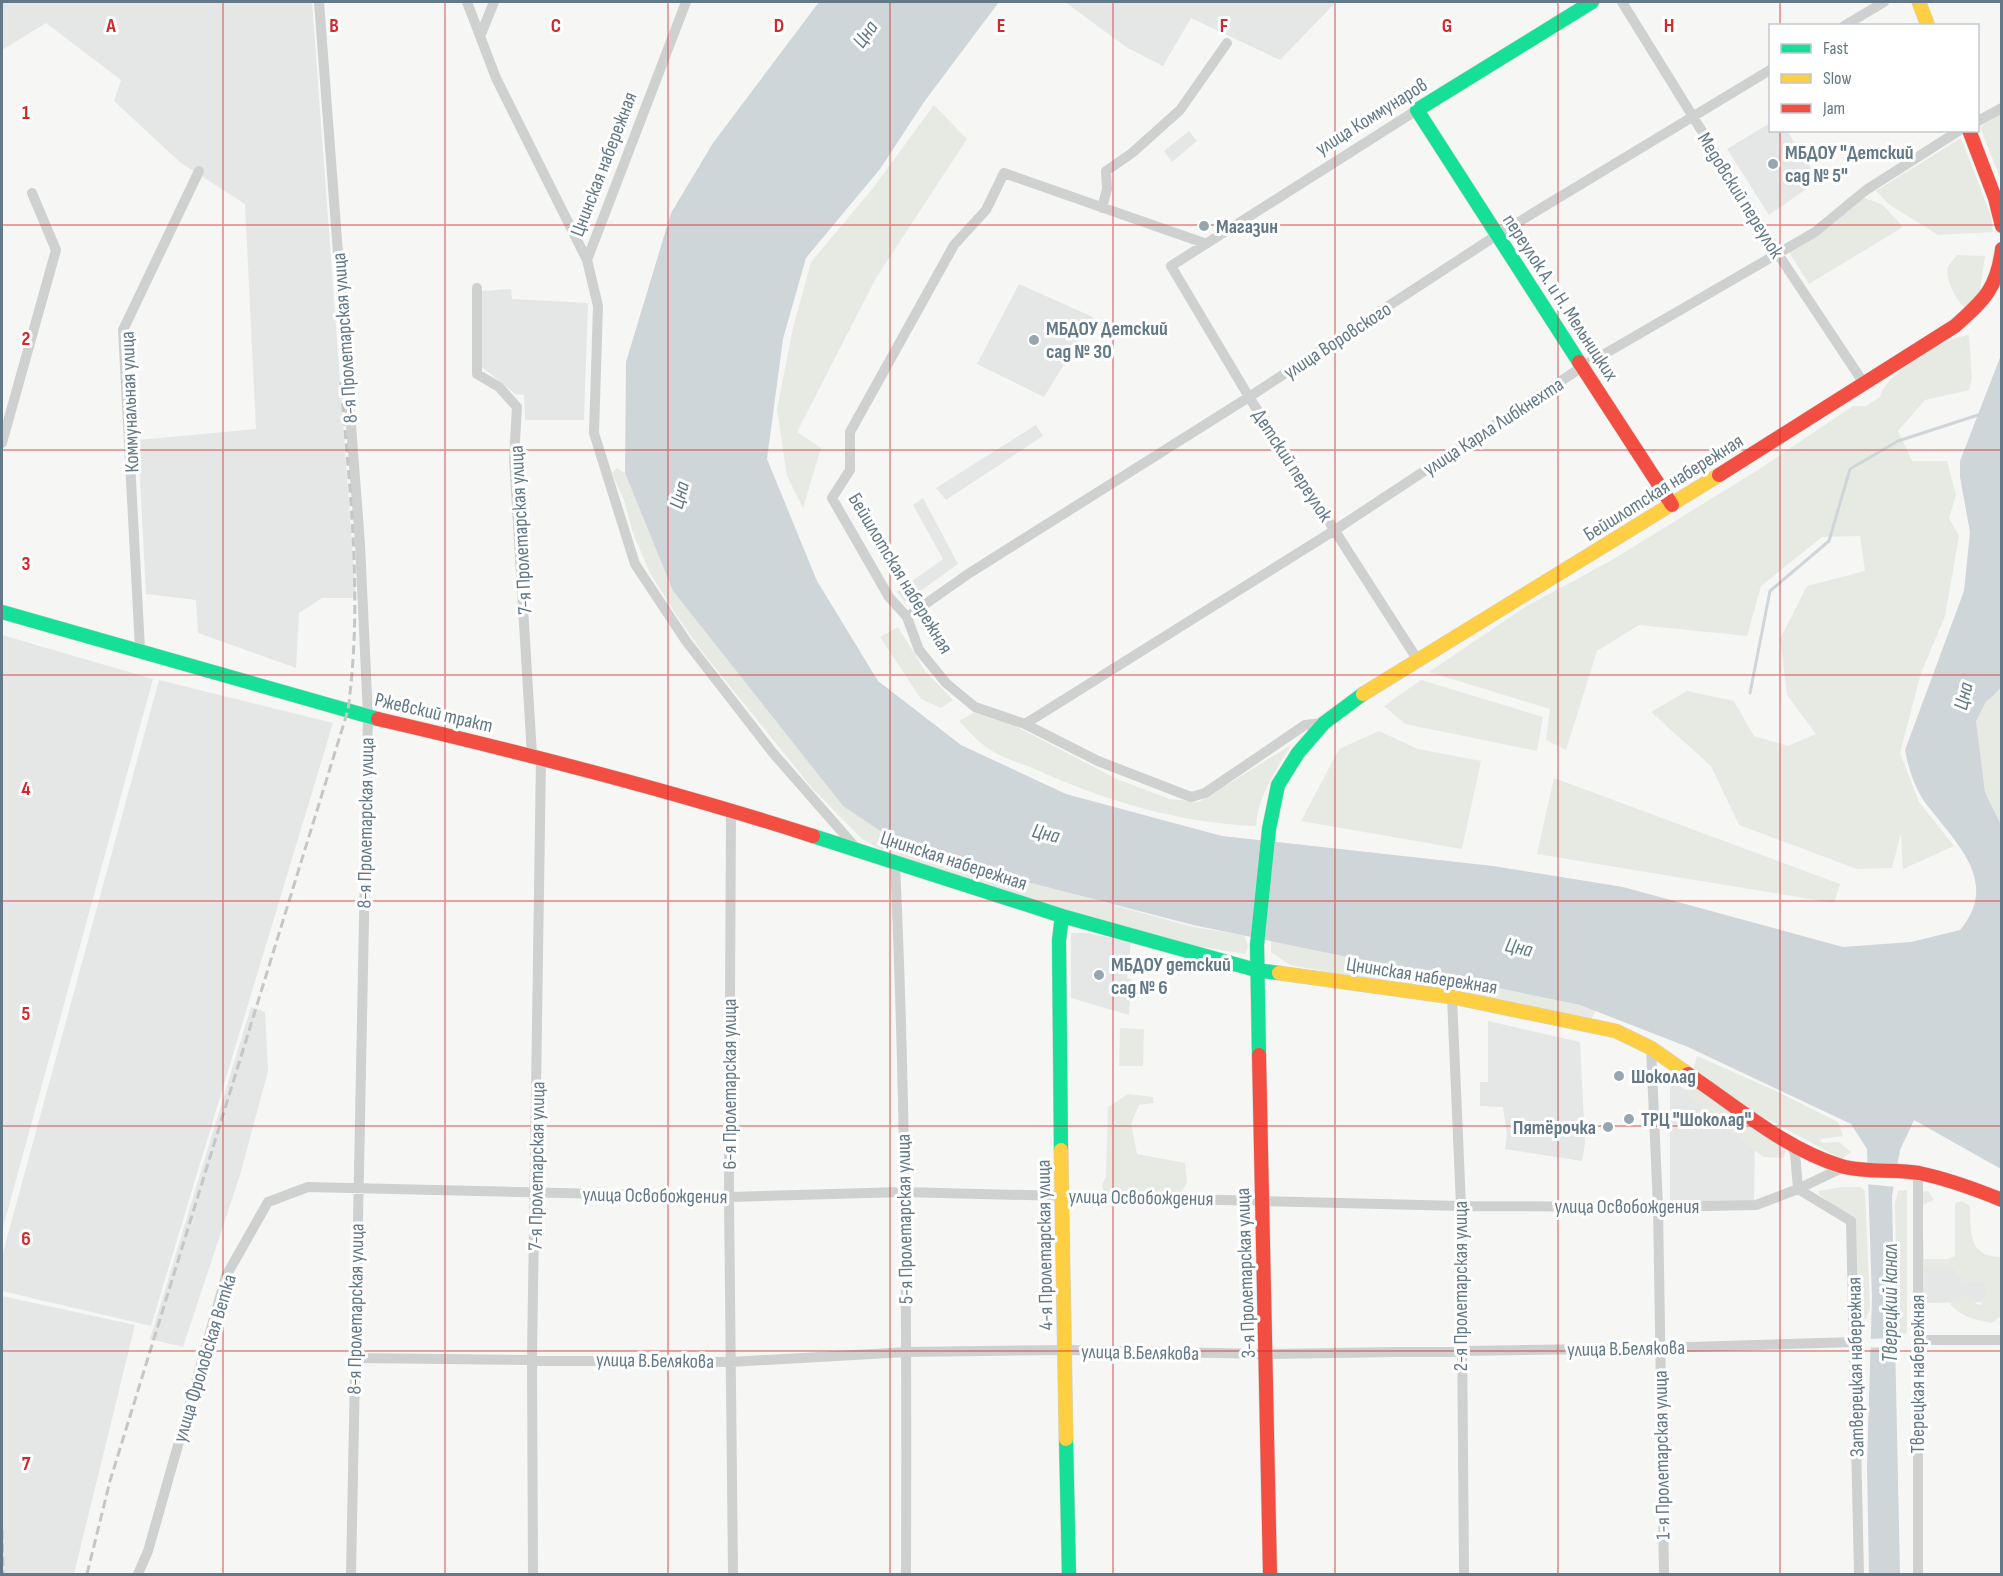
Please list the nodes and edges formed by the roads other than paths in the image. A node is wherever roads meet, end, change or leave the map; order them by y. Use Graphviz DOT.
graph roads {
  1 [pos="319,2"];
  2 [pos="467,2"];
  3 [pos="494,2"];
  4 [pos="686,2"];
  5 [pos="1592,2"];
  6 [pos="1622,2"];
  7 [pos="1884,2"];
  8 [pos="1919,2"];
  9 [pos="1847,24"];
  10 [pos="1927,24"];
  11 [pos="482,34"];
  12 [pos="1227,43"];
  13 [pos="1769,71"];
  14 [pos="2001,108"];
  15 [pos="1417,110"];
  16 [pos="1691,117"];
  17 [pos="1979,120"];
  18 [pos="1957,132"];
  19 [pos="1970,132"];
  20 [pos="199,171"];
  21 [pos="32,193"];
  22 [pos="1101,208"];
  23 [pos="2001,226"];
  24 [pos="1497,235"];
  25 [pos="1204,243"];
  26 [pos="2001,249"];
  27 [pos="1778,254"];
  28 [pos="588,260"];
  29 [pos="2001,264"];
  30 [pos="1171,266"];
  31 [pos="477,288"];
  32 [pos="1582,367"];
  33 [pos="1865,385"];
  34 [pos="1249,398"];
  35 [pos="2,443"];
  36 [pos="1672,505"];
  37 [pos="1335,530"];
  38 [pos="2,612"];
  39 [pos="907,616"];
  40 [pos="140,649"];
  41 [pos="1419,662"];
  42 [pos="368,717"];
  43 [pos="1324,723"];
  44 [pos="1025,724"];
  45 [pos="536,756"];
  46 [pos="731,810"];
  47 [pos="857,849"];
  48 [pos="895,864"];
  49 [pos="1062,916"];
  50 [pos="1257,945"];
  51 [pos="1256,970"];
  52 [pos="1452,997"];
  53 [pos="1651,1048"];
  54 [pos="1789,1142"];
  55 [pos="1844,1167"];
  56 [pos="1918,1173"];
  57 [pos="358,1188"];
  58 [pos="1798,1189"];
  59 [pos="536,1192"];
  60 [pos="903,1192"];
  61 [pos="1062,1196"];
  62 [pos="729,1197"];
  63 [pos="1262,1200"];
  64 [pos="2001,1200"];
  65 [pos="1461,1206"];
  66 [pos="1658,1207"];
  67 [pos="1916,1340"];
  68 [pos="2001,1340"];
  69 [pos="1855,1342"];
  70 [pos="1658,1348"];
  71 [pos="1065,1350"];
  72 [pos="1461,1351"];
  73 [pos="907,1352"];
  74 [pos="1267,1354"];
  75 [pos="354,1358"];
  76 [pos="532,1358"];
  77 [pos="730,1362"];
  78 [pos="138,1575"];
  79 [pos="351,1575"];
  80 [pos="533,1575"];
  81 [pos="733,1575"];
  82 [pos="906,1575"];
  83 [pos="1069,1575"];
  84 [pos="1270,1575"];
  85 [pos="1464,1575"];
  86 [pos="1664,1575"];
  87 [pos="1859,1575"];
  88 [pos="1918,1575"];
  1 -- 42 [label="street, 8-я Пролетарская улица"];
  2 -- 11 [label="street"];
  3 -- 11 [label="street"];
  4 -- 28 [label="street, Цнинская набережная"];
  5 -- 15 [label="street, улица Коммунаров"];
  6 -- 16 [label="street, Медовский переулок"];
  7 -- 9 [label="street"];
  8 -- 10 [label="street"];
  11 -- 28 [label="street"];
  12 -- 22 [label="street"];
  13 -- 16 [label="street, улица Воровского"];
  14 -- 17 [label="street"];
  15 -- 24 [label="street, переулок А. и Н. Мельницких"];
  15 -- 25 [label="street, улица Коммунаров"];
  16 -- 24 [label="street, улица Воровского"];
  16 -- 27 [label="street, Медовский переулок"];
  18 -- 27 [label="street, улица Карла Либкнехта"];
  19 -- 23 [label="street"];
  20 -- 40 [label="street, Коммунальная улица"];
  21 -- 35 [label="street"];
  22 -- 25 [label="street"];
  22 -- 39 [label="street, Бейшлотская набережная"];
  24 -- 32 [label="street, переулок А. и Н. Мельницких"];
  24 -- 34 [label="street, улица Воровского"];
  25 -- 30 [label="street, улица Коммунаров"];
  26 -- 29 [label="street"];
  27 -- 32 [label="street, улица Карла Либкнехта"];
  27 -- 33 [label="street, Медовский переулок"];
  28 -- 47 [label="street, Цнинская набережная"];
  29 -- 33 [label="street, Бейшлотская набережная"];
  30 -- 34 [label="street, Детский переулок"];
  31 -- 45 [label="street, 7-я Пролетарская улица"];
  32 -- 36 [label="street, переулок А. и Н. Мельницких"];
  32 -- 37 [label="street, улица Карла Либкнехта"];
  33 -- 36 [label="street, Бейшлотская набережная"];
  34 -- 37 [label="street, Детский переулок"];
  34 -- 39 [label="street, улица Воровского"];
  36 -- 41 [label="street, Бейшлотская набережная"];
  37 -- 41 [label="street, Детский переулок"];
  37 -- 44 [label="street, улица Карла Либкнехта"];
  38 -- 40 [label="street, Ржевский тракт"];
  39 -- 44 [label="street, Бейшлотская набережная"];
  40 -- 42 [label="street, Ржевский тракт"];
  41 -- 43 [label="street, Бейшлотская набережная"];
  42 -- 45 [label="street, Ржевский тракт"];
  42 -- 57 [label="street, 8-я Пролетарская улица"];
  43 -- 44 [label="street, Бейшлотская набережная"];
  43 -- 50 [label="street, Бейшлотская набережная"];
  45 -- 46 [label="street, Ржевский тракт"];
  45 -- 59 [label="street, 7-я Пролетарская улица"];
  46 -- 47 [label="street, Ржевский тракт"];
  46 -- 62 [label="street, 6-я Пролетарская улица"];
  47 -- 48 [label="street, Цнинская набережная"];
  48 -- 49 [label="street, Цнинская набережная"];
  48 -- 60 [label="street, 5-я Пролетарская улица"];
  49 -- 51 [label="street, Цнинская набережная"];
  49 -- 61 [label="street, 4-я Пролетарская улица"];
  50 -- 51 [label="street, 3-я Пролетарская улица"];
  51 -- 52 [label="street, Цнинская набережная"];
  51 -- 63 [label="street, 3-я Пролетарская улица"];
  52 -- 53 [label="street, Цнинская набережная"];
  52 -- 65 [label="street, 2-я Пролетарская улица"];
  53 -- 54 [label="street, Цнинская набережная"];
  53 -- 66 [label="street, 1-я Пролетарская улица"];
  54 -- 55 [label="street, Цнинская набережная"];
  54 -- 58 [label="street"];
  55 -- 56 [label="street, Цнинская набережная"];
  55 -- 58 [label="street, улица Освобождения"];
  56 -- 64 [label="street, Цнинская набережная"];
  56 -- 67 [label="street, Тверецкая набережная"];
  57 -- 59 [label="street, улица Освобождения"];
  57 -- 75 [label="street, 8-я Пролетарская улица"];
  57 -- 78 [label="street, улица Фроловская Ветка"];
  58 -- 66 [label="street, улица Освобождения"];
  58 -- 69 [label="street, Затверецкая набережная"];
  59 -- 62 [label="street, улица Освобождения"];
  59 -- 76 [label="street, 7-я Пролетарская улица"];
  60 -- 61 [label="street, улица Освобождения"];
  60 -- 62 [label="street, улица Освобождения"];
  60 -- 73 [label="street, 5-я Пролетарская улица"];
  61 -- 63 [label="street, улица Освобождения"];
  61 -- 71 [label="street, 4-я Пролетарская улица"];
  62 -- 77 [label="street, 6-я Пролетарская улица"];
  63 -- 65 [label="street, улица Освобождения"];
  63 -- 74 [label="street, 3-я Пролетарская улица"];
  65 -- 66 [label="street, улица Освобождения"];
  65 -- 72 [label="street, 2-я Пролетарская улица"];
  66 -- 70 [label="street, 1-я Пролетарская улица"];
  67 -- 68 [label="street"];
  67 -- 88 [label="street, Тверецкая набережная"];
  69 -- 70 [label="street, улица В.Белякова"];
  69 -- 87 [label="street, Затверецкая набережная"];
  70 -- 72 [label="street, улица В.Белякова"];
  70 -- 86 [label="street, 1-я Пролетарская улица"];
  71 -- 73 [label="street, улица В.Белякова"];
  71 -- 74 [label="street, улица В.Белякова"];
  71 -- 83 [label="street, 4-я Пролетарская улица"];
  72 -- 74 [label="street, улица В.Белякова"];
  72 -- 85 [label="street, 2-я Пролетарская улица"];
  73 -- 77 [label="street, улица В.Белякова"];
  73 -- 82 [label="street, 5-я Пролетарская улица"];
  74 -- 84 [label="street, 3-я Пролетарская улица"];
  75 -- 76 [label="street, улица В.Белякова"];
  75 -- 79 [label="street, 8-я Пролетарская улица"];
  76 -- 77 [label="street, улица В.Белякова"];
  76 -- 80 [label="street, 7-я Пролетарская улица"];
  77 -- 81 [label="street, 6-я Пролетарская улица"];
}
